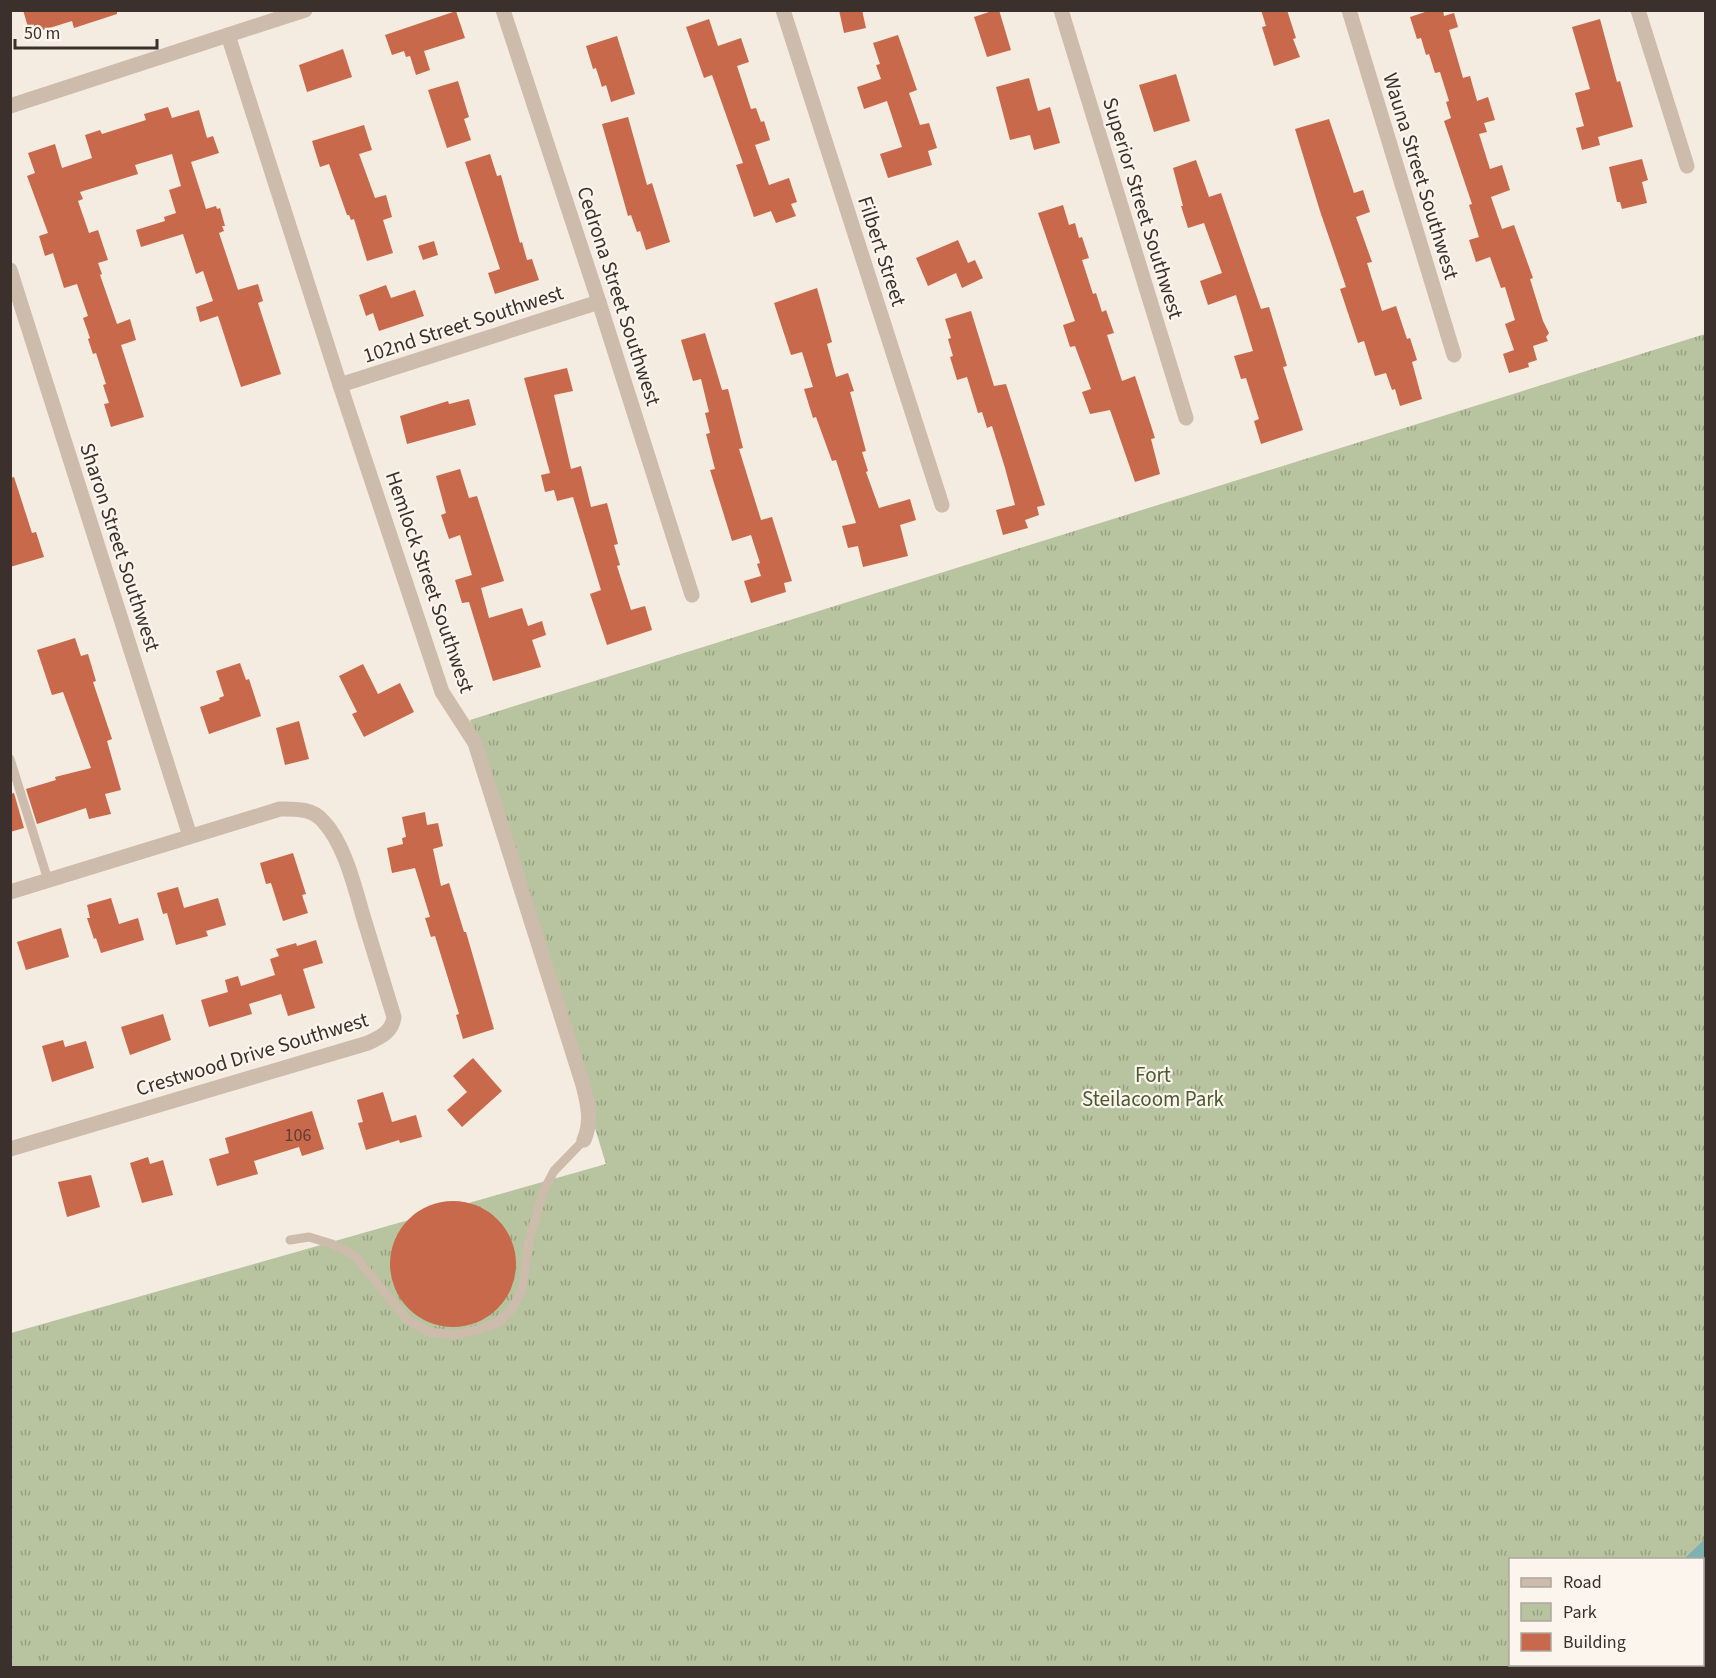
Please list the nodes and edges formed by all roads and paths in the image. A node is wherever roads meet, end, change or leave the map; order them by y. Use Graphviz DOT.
graph roads {
  1 [pos="305,10"];
  2 [pos="503,10"];
  3 [pos="783,10"];
  4 [pos="1061,10"];
  5 [pos="1349,10"];
  6 [pos="1638,10"];
  7 [pos="228,35"];
  8 [pos="10,106"];
  9 [pos="1687,166"];
  10 [pos="10,270"];
  11 [pos="600,303"];
  12 [pos="1454,355"];
  13 [pos="340,385"];
  14 [pos="1186,418"];
  15 [pos="942,505"];
  16 [pos="692,595"];
  17 [pos="10,759"];
  18 [pos="190,836"];
  19 [pos="48,880"];
  20 [pos="10,892"];
  21 [pos="584,1140"];
  22 [pos="10,1149"];
  23 [pos="290,1240"];
  1 -- 7 [label="street"];
  2 -- 11 [label="street, Cedrona Street Southwest"];
  3 -- 15 [label="street, Filbert Street"];
  4 -- 14 [label="street, Superior Street Southwest"];
  5 -- 12 [label="street, Wauna Street Southwest"];
  6 -- 9 [label="street"];
  7 -- 8 [label="street"];
  7 -- 13 [label="street, Hemlock Street Southwest"];
  10 -- 18 [label="street, Sharon Street Southwest"];
  11 -- 13 [label="street, 102nd Street Southwest"];
  11 -- 16 [label="street, Cedrona Street Southwest"];
  13 -- 21 [label="street, Hemlock Street Southwest"];
  17 -- 19 [label="lane"];
  18 -- 19 [label="street, Crestwood Drive Southwest"];
  18 -- 22 [label="street, Crestwood Drive Southwest"];
  19 -- 20 [label="street, Crestwood Drive Southwest"];
  21 -- 23 [label="lane"];
}
